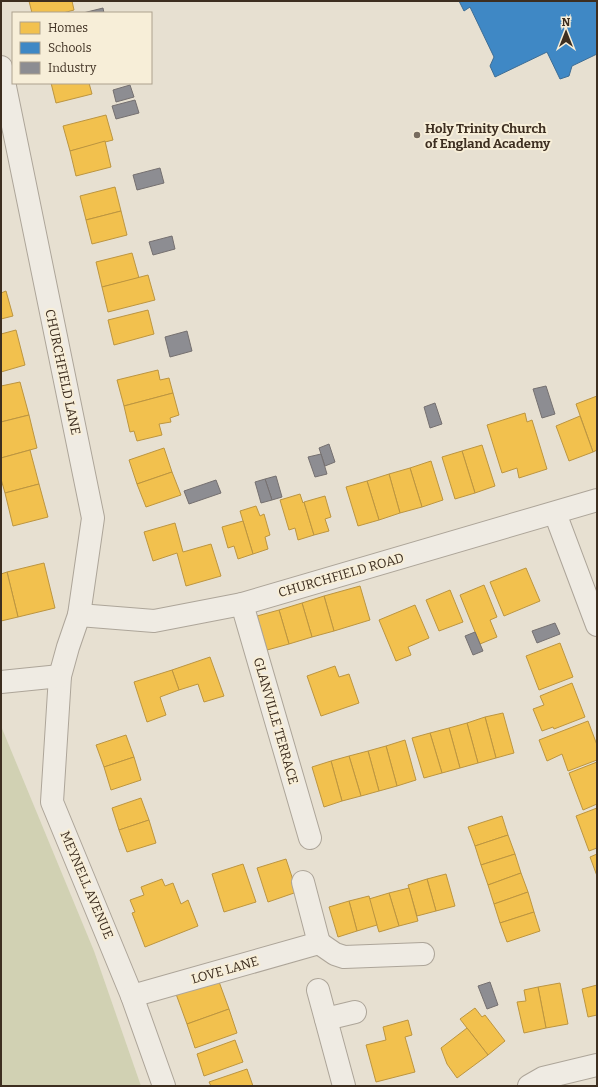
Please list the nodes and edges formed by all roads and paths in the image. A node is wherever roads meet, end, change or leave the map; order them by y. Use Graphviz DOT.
graph roads {
  1 [pos="1,67"];
  2 [pos="597,500"];
  3 [pos="555,512"];
  4 [pos="242,604"];
  5 [pos="79,615"];
  6 [pos="597,625"];
  7 [pos="60,676"];
  8 [pos="1,682"];
  9 [pos="310,838"];
  10 [pos="302,882"];
  11 [pos="319,944"];
  12 [pos="423,954"];
  13 [pos="318,990"];
  14 [pos="132,996"];
  15 [pos="355,1012"];
  16 [pos="326,1019"];
  17 [pos="597,1065"];
  18 [pos="164,1086"];
  19 [pos="344,1086"];
  20 [pos="529,1086"];
  1 -- 5 [label="street, CHURCHFIELD LANE"];
  2 -- 3 [label="street, CHURCHFIELD ROAD"];
  3 -- 4 [label="street, CHURCHFIELD ROAD"];
  3 -- 6 [label="street"];
  4 -- 5 [label="street, CHURCHFIELD ROAD"];
  4 -- 9 [label="street, GLANVILLE TERRACE"];
  5 -- 7 [label="street, CHURCHFIELD LANE"];
  7 -- 8 [label="street"];
  7 -- 14 [label="street, MEYNELL AVENUE"];
  10 -- 11 [label="street"];
  11 -- 12 [label="street"];
  11 -- 14 [label="street, LOVE LANE"];
  13 -- 16 [label="street"];
  14 -- 18 [label="street, MEYNELL AVENUE"];
  15 -- 16 [label="street"];
  16 -- 19 [label="street"];
  17 -- 20 [label="street"];
}
